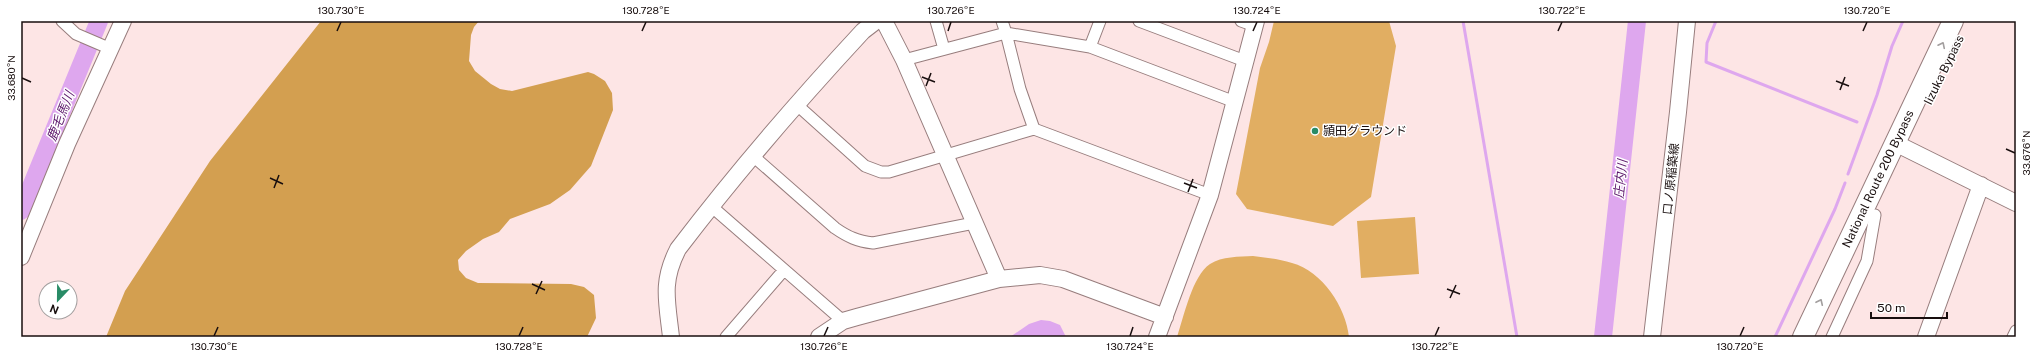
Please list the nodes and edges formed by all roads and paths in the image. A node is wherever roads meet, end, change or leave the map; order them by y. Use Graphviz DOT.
graph roads {
  1 [pos="62,21"];
  2 [pos="123,21"];
  3 [pos="876,21"];
  4 [pos="884,21"];
  5 [pos="936,21"];
  6 [pos="1002,21"];
  7 [pos="1100,21"];
  8 [pos="1139,21"];
  9 [pos="1687,21"];
  10 [pos="1953,21"];
  11 [pos="1968,21"];
  12 [pos="1250,23"];
  13 [pos="1006,33"];
  14 [pos="1090,47"];
  15 [pos="109,48"];
  16 [pos="944,49"];
  17 [pos="904,60"];
  18 [pos="1245,61"];
  19 [pos="1235,102"];
  20 [pos="796,104"];
  21 [pos="1034,129"];
  22 [pos="1901,145"];
  23 [pos="752,155"];
  24 [pos="944,155"];
  25 [pos="1982,185"];
  26 [pos="1210,195"];
  27 [pos="2016,203"];
  28 [pos="711,206"];
  29 [pos="1875,215"];
  30 [pos="974,223"];
  31 [pos="21,257"];
  32 [pos="784,270"];
  33 [pos="999,279"];
  34 [pos="1165,317"];
  35 [pos="843,322"];
  36 [pos="2016,331"];
  37 [pos="671,337"];
  38 [pos="726,337"];
  39 [pos="819,337"];
  40 [pos="1157,337"];
  41 [pos="1652,337"];
  42 [pos="1803,337"];
  43 [pos="1818,337"];
  44 [pos="1832,337"];
  45 [pos="1926,337"];
  46 [pos="2013,337"];
  1 -- 15 [label="street"];
  2 -- 15 [label="street"];
  3 -- 20 [label="street"];
  4 -- 17 [label="street"];
  5 -- 16 [label="street"];
  6 -- 13 [label="street"];
  7 -- 14 [label="street"];
  8 -- 18 [label="street"];
  9 -- 41 [label="street, 口ノ原稲築線"];
  22 -- 10 [label="highway, National Route 200 Bypass, one-way"];
  11 -- 22 [label="highway, Iizuka Bypass"];
  12 -- 18 [label="street"];
  13 -- 14 [label="street"];
  13 -- 16 [label="street"];
  13 -- 21 [label="street"];
  14 -- 19 [label="street"];
  15 -- 31 [label="street"];
  16 -- 17 [label="street"];
  17 -- 24 [label="street"];
  18 -- 19 [label="street"];
  19 -- 26 [label="street"];
  20 -- 23 [label="street"];
  20 -- 24 [label="street"];
  21 -- 24 [label="street"];
  21 -- 26 [label="street"];
  22 -- 25 [label="street"];
  22 -- 29 [label="highway, Iizuka Bypass"];
  42 -- 22 [label="highway, National Route 200 Bypass, one-way"];
  23 -- 28 [label="street"];
  23 -- 30 [label="street"];
  24 -- 30 [label="street"];
  25 -- 27 [label="street"];
  25 -- 45 [label="street"];
  26 -- 34 [label="street"];
  28 -- 32 [label="street"];
  28 -- 37 [label="street"];
  29 -- 43 [label="highway, Iizuka Bypass"];
  29 -- 44 [label="street"];
  30 -- 33 [label="street"];
  32 -- 35 [label="street"];
  32 -- 38 [label="street"];
  33 -- 34 [label="street"];
  33 -- 35 [label="street"];
  34 -- 40 [label="street"];
  35 -- 39 [label="street"];
  36 -- 46 [label="street"];
}
